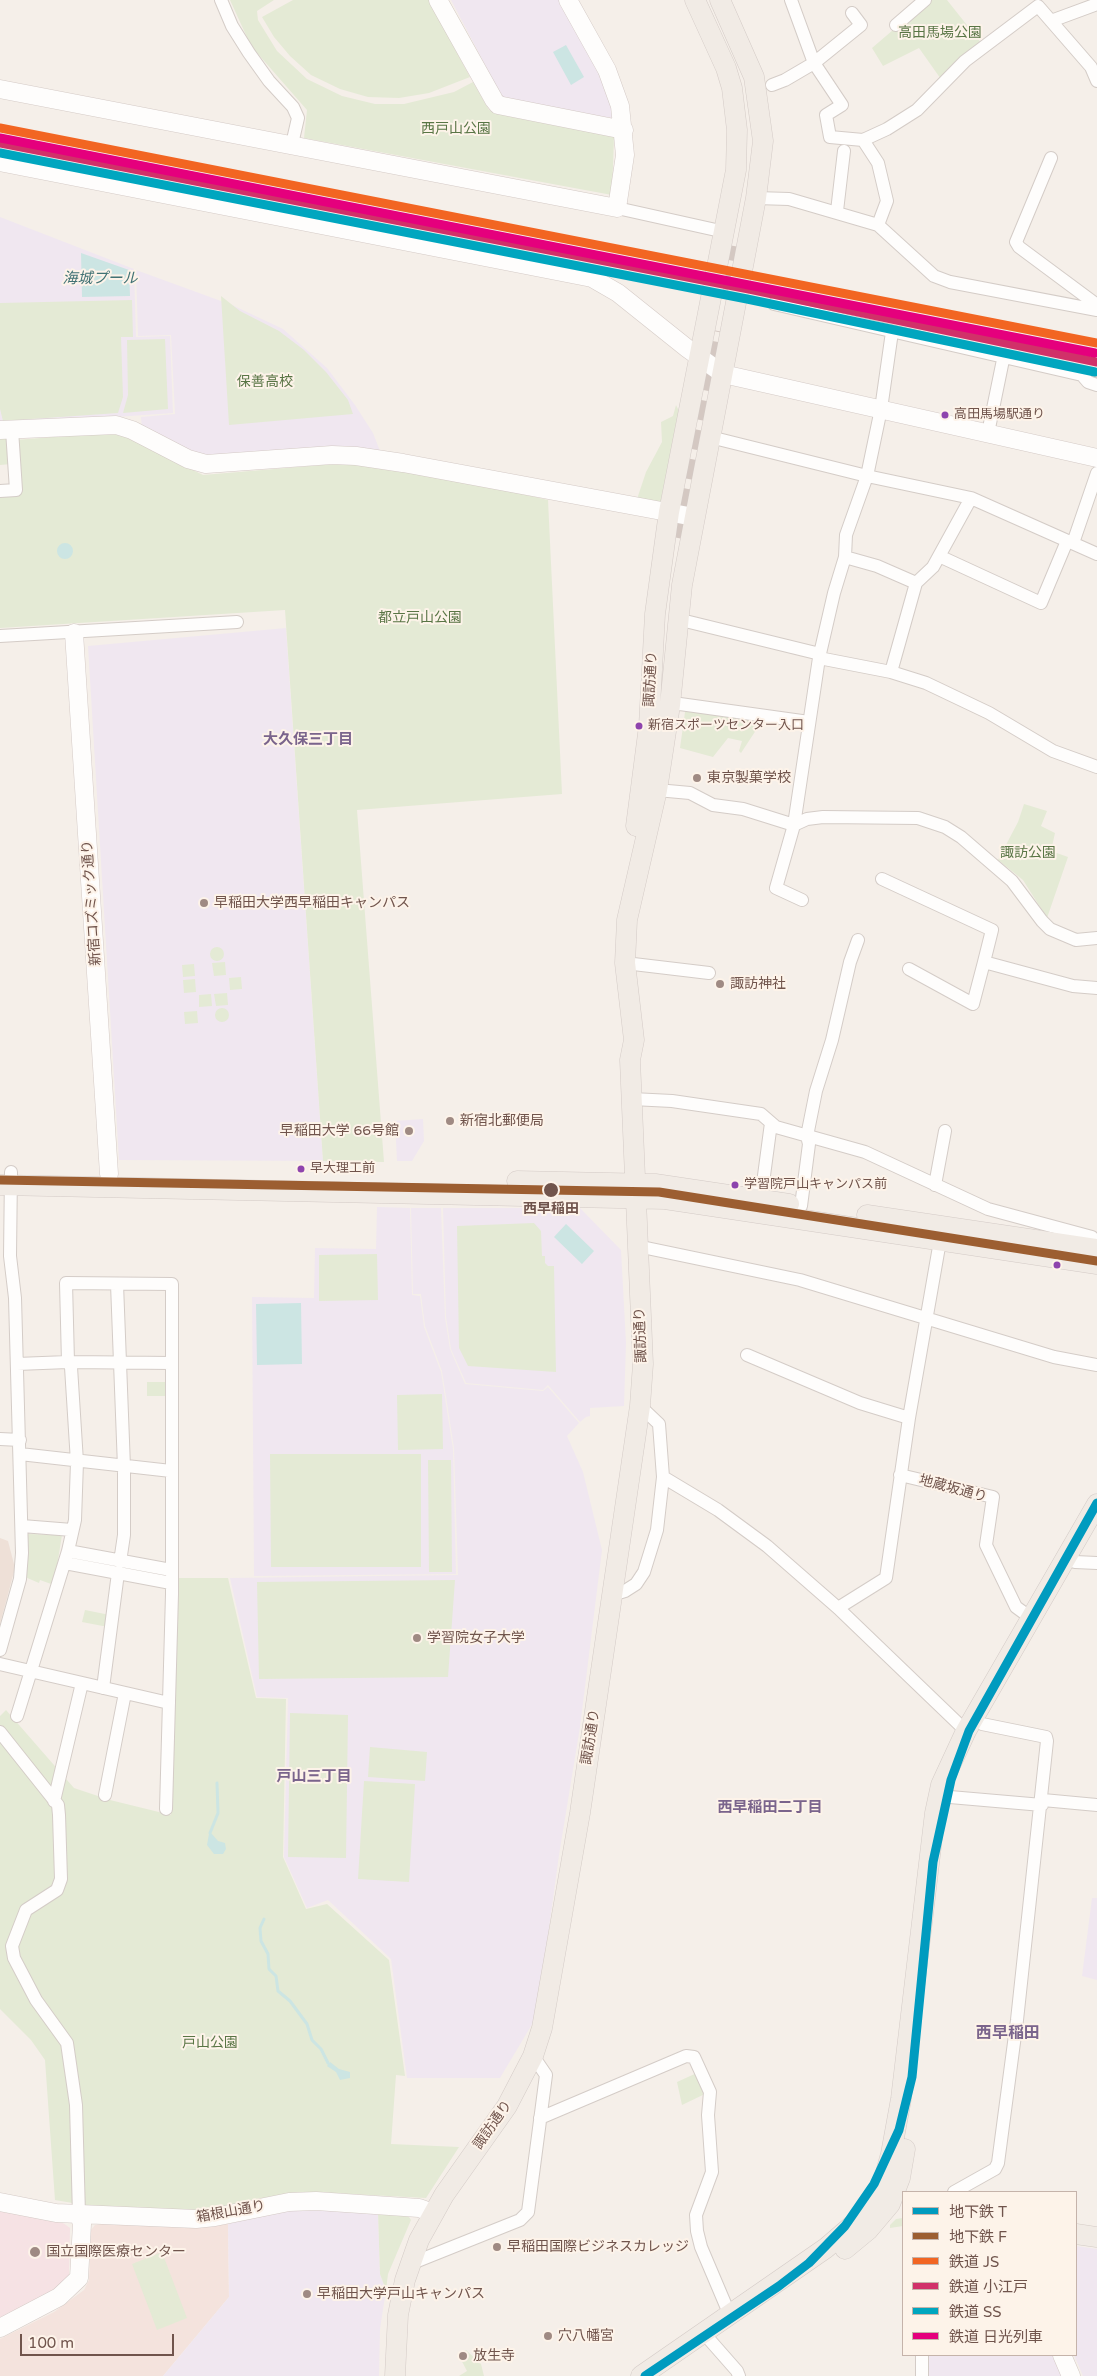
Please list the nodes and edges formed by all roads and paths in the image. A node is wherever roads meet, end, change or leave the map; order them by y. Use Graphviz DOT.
graph roads {
  1 [pos="221,0"];
  2 [pos="438,0"];
  3 [pos="568,0"];
  4 [pos="695,0"];
  5 [pos="708,0"];
  6 [pos="720,0"];
  7 [pos="791,0"];
  8 [pos="925,0"];
  9 [pos="1097,4"];
  10 [pos="852,13"];
  11 [pos="1051,21"];
  12 [pos="896,25"];
  13 [pos="814,63"];
  14 [pos="1097,81"];
  15 [pos="772,85"];
  16 [pos="0,89"];
  17 [pos="624,130"];
  18 [pos="863,140"];
  19 [pos="292,144"];
  20 [pos="844,151"];
  21 [pos="1051,158"];
  22 [pos="0,162"];
  23 [pos="756,198"];
  24 [pos="617,208"];
  25 [pos="837,211"];
  26 [pos="878,225"];
  27 [pos="730,239"];
  28 [pos="726,290"];
  29 [pos="774,304"];
  30 [pos="1097,304"];
  31 [pos="1097,310"];
  32 [pos="718,330"];
  33 [pos="892,332"];
  34 [pos="1004,355"];
  35 [pos="700,358"];
  36 [pos="723,374"];
  37 [pos="1097,385"];
  38 [pos="881,409"];
  39 [pos="6,430"];
  40 [pos="988,433"];
  41 [pos="710,438"];
  42 [pos="1097,458"];
  43 [pos="1097,473"];
  44 [pos="867,476"];
  45 [pos="0,491"];
  46 [pos="971,498"];
  47 [pos="669,512"];
  48 [pos="694,517"];
  49 [pos="678,538"];
  50 [pos="1070,542"];
  51 [pos="1097,554"];
  52 [pos="939,556"];
  53 [pos="846,557"];
  54 [pos="916,583"];
  55 [pos="677,619"];
  56 [pos="236,622"];
  57 [pos="74,633"];
  58 [pos="0,636"];
  59 [pos="820,656"];
  60 [pos="891,672"];
  61 [pos="670,705"];
  62 [pos="808,722"];
  63 [pos="658,728"];
  64 [pos="1097,767"];
  65 [pos="651,790"];
  66 [pos="794,825"];
  67 [pos="882,879"];
  68 [pos="802,900"];
  69 [pos="1097,938"];
  70 [pos="858,940"];
  71 [pos="984,962"];
  72 [pos="625,963"];
  73 [pos="909,969"];
  74 [pos="709,973"];
  75 [pos="1097,988"];
  76 [pos="630,1060"];
  77 [pos="632,1099"];
  78 [pos="771,1123"];
  79 [pos="944,1132"];
  80 [pos="807,1136"];
  81 [pos="109,1174"];
  82 [pos="5,1179"];
  83 [pos="935,1185"];
  84 [pos="636,1190"];
  85 [pos="753,1198"];
  86 [pos="801,1206"];
  87 [pos="940,1241"];
  88 [pos="1094,1243"];
  89 [pos="637,1246"];
  90 [pos="1097,1264"];
  91 [pos="117,1284"];
  92 [pos="928,1319"];
  93 [pos="747,1355"];
  94 [pos="68,1362"];
  95 [pos="120,1362"];
  96 [pos="172,1363"];
  97 [pos="16,1364"];
  98 [pos="1097,1365"];
  99 [pos="640,1406"];
  100 [pos="909,1418"];
  101 [pos="0,1439"];
  102 [pos="20,1440"];
  103 [pos="20,1454"];
  104 [pos="77,1462"];
  105 [pos="124,1467"];
  106 [pos="171,1471"];
  107 [pos="900,1475"];
  108 [pos="664,1476"];
  109 [pos="1097,1504"];
  110 [pos="1097,1523"];
  111 [pos="22,1526"];
  112 [pos="72,1530"];
  113 [pos="66,1557"];
  114 [pos="1075,1562"];
  115 [pos="1097,1563"];
  116 [pos="119,1567"];
  117 [pos="171,1576"];
  118 [pos="612,1595"];
  119 [pos="838,1608"];
  120 [pos="1031,1618"];
  121 [pos="0,1650"];
  122 [pos="0,1664"];
  123 [pos="31,1672"];
  124 [pos="82,1683"];
  125 [pos="103,1688"];
  126 [pos="125,1693"];
  127 [pos="170,1703"];
  128 [pos="17,1716"];
  129 [pos="974,1728"];
  130 [pos="0,1732"];
  131 [pos="105,1795"];
  132 [pos="950,1797"];
  133 [pos="54,1800"];
  134 [pos="1042,1803"];
  135 [pos="1097,1805"];
  136 [pos="166,1809"];
  137 [pos="533,2056"];
  138 [pos="540,2118"];
  139 [pos="956,2191"];
  140 [pos="892,2197"];
  141 [pos="0,2202"];
  142 [pos="433,2213"];
  143 [pos="79,2215"];
  144 [pos="1077,2222"];
  145 [pos="1097,2224"];
  146 [pos="1077,2234"];
  147 [pos="1097,2237"];
  148 [pos="410,2264"];
  149 [pos="730,2314"];
  150 [pos="0,2328"];
  151 [pos="708,2338"];
  152 [pos="922,2356"];
  153 [pos="1062,2356"];
  154 [pos="394,2376"];
  155 [pos="641,2376"];
  156 [pos="656,2376"];
  157 [pos="739,2376"];
  158 [pos="922,2376"];
  159 [pos="1071,2376"];
  1 -- 19 [label="street"];
  2 -- 17 [label="street"];
  3 -- 17 [label="street"];
  4 -- 27 [label="main road"];
  5 -- 27 [label="main road"];
  6 -- 23 [label="main road, 諏訪通り"];
  7 -- 13 [label="street"];
  8 -- 12 [label="street"];
  9 -- 11 [label="street"];
  10 -- 13 [label="street"];
  11 -- 14 [label="street"];
  11 -- 18 [label="street"];
  13 -- 15 [label="street"];
  13 -- 18 [label="street"];
  16 -- 19 [label="street"];
  17 -- 24 [label="street"];
  18 -- 26 [label="street"];
  19 -- 24 [label="street"];
  20 -- 25 [label="street"];
  21 -- 30 [label="street"];
  22 -- 35 [label="street"];
  23 -- 25 [label="street"];
  23 -- 36 [label="main road, 諏訪通り"];
  24 -- 27 [label="street"];
  25 -- 26 [label="street"];
  26 -- 31 [label="street"];
  27 -- 35 [label="main road, 諏訪通り"];
  28 -- 32 [label="main road"];
  29 -- 33 [label="street"];
  33 -- 34 [label="street"];
  33 -- 38 [label="street"];
  34 -- 37 [label="street"];
  34 -- 40 [label="street"];
  35 -- 36 [label="street"];
  35 -- 47 [label="main road, 諏訪通り"];
  36 -- 38 [label="street"];
  36 -- 41 [label="main road, 諏訪通り"];
  38 -- 40 [label="street"];
  38 -- 44 [label="street"];
  39 -- 45 [label="street"];
  39 -- 47 [label="street"];
  40 -- 42 [label="street"];
  41 -- 44 [label="street"];
  41 -- 48 [label="main road, 諏訪通り"];
  43 -- 50 [label="street"];
  44 -- 46 [label="street"];
  44 -- 53 [label="street"];
  46 -- 50 [label="street"];
  46 -- 52 [label="street"];
  47 -- 48 [label="street"];
  47 -- 63 [label="main road, 諏訪通り"];
  48 -- 55 [label="main road, 諏訪通り"];
  49 -- 63 [label="main road"];
  50 -- 51 [label="street"];
  50 -- 52 [label="street"];
  52 -- 54 [label="street"];
  53 -- 54 [label="street"];
  53 -- 59 [label="street"];
  54 -- 60 [label="street"];
  55 -- 59 [label="street"];
  55 -- 61 [label="main road, 諏訪通り"];
  56 -- 57 [label="street"];
  57 -- 58 [label="street"];
  57 -- 81 [label="street, 新宿コズミック通り"];
  59 -- 60 [label="street"];
  59 -- 62 [label="street"];
  60 -- 64 [label="street"];
  61 -- 62 [label="street"];
  61 -- 63 [label="main road, 諏訪通り"];
  62 -- 66 [label="street"];
  63 -- 65 [label="main road, 諏訪通り"];
  65 -- 66 [label="street"];
  65 -- 72 [label="main road, 諏訪通り"];
  65 -- 76 [label="main road, 諏訪通り"];
  66 -- 68 [label="street"];
  66 -- 69 [label="street"];
  67 -- 71 [label="street"];
  70 -- 80 [label="street"];
  71 -- 73 [label="street"];
  71 -- 75 [label="street"];
  72 -- 74 [label="street"];
  72 -- 76 [label="main road, 諏訪通り"];
  76 -- 77 [label="main road, 諏訪通り"];
  77 -- 78 [label="street"];
  77 -- 84 [label="main road, 諏訪通り"];
  78 -- 80 [label="street"];
  78 -- 85 [label="street"];
  79 -- 83 [label="street"];
  80 -- 83 [label="street"];
  80 -- 86 [label="street"];
  81 -- 82 [label="main road"];
  81 -- 84 [label="main road"];
  82 -- 84 [label="main road"];
  82 -- 97 [label="street"];
  83 -- 88 [label="street"];
  84 -- 85 [label="main road"];
  84 -- 87 [label="main road"];
  84 -- 89 [label="main road, 諏訪通り"];
  85 -- 86 [label="main road"];
  86 -- 88 [label="main road"];
  87 -- 90 [label="main road"];
  87 -- 92 [label="street"];
  89 -- 92 [label="street"];
  89 -- 99 [label="main road, 諏訪通り"];
  91 -- 94 [label="street"];
  91 -- 95 [label="street"];
  91 -- 96 [label="street"];
  92 -- 98 [label="street"];
  92 -- 100 [label="street"];
  93 -- 100 [label="street"];
  94 -- 95 [label="street"];
  94 -- 97 [label="street"];
  94 -- 104 [label="street"];
  95 -- 96 [label="street"];
  95 -- 105 [label="street"];
  96 -- 106 [label="street"];
  97 -- 102 [label="street"];
  99 -- 108 [label="street"];
  99 -- 118 [label="main road, 諏訪通り"];
  100 -- 107 [label="street"];
  101 -- 102 [label="street"];
  102 -- 103 [label="street"];
  103 -- 104 [label="street"];
  103 -- 111 [label="street"];
  104 -- 105 [label="street"];
  104 -- 112 [label="street"];
  105 -- 106 [label="street"];
  105 -- 116 [label="street"];
  106 -- 117 [label="street"];
  107 -- 119 [label="street"];
  107 -- 120 [label="street, 地蔵坂通り"];
  108 -- 118 [label="street"];
  108 -- 119 [label="street"];
  109 -- 120 [label="main road"];
  110 -- 114 [label="main road"];
  111 -- 112 [label="street"];
  111 -- 121 [label="street"];
  112 -- 113 [label="street"];
  113 -- 116 [label="street"];
  113 -- 123 [label="street"];
  114 -- 115 [label="street"];
  114 -- 129 [label="main road"];
  116 -- 117 [label="street"];
  116 -- 125 [label="street"];
  117 -- 127 [label="street"];
  118 -- 137 [label="main road, 諏訪通り"];
  119 -- 129 [label="street"];
  120 -- 129 [label="main road"];
  122 -- 123 [label="street"];
  123 -- 124 [label="street"];
  123 -- 128 [label="street"];
  124 -- 125 [label="street"];
  124 -- 133 [label="street"];
  125 -- 126 [label="street"];
  126 -- 127 [label="street"];
  126 -- 131 [label="street"];
  127 -- 136 [label="street"];
  129 -- 132 [label="main road"];
  129 -- 134 [label="street"];
  129 -- 140 [label="main road"];
  130 -- 133 [label="street"];
  132 -- 134 [label="street"];
  132 -- 140 [label="main road"];
  133 -- 143 [label="street"];
  134 -- 135 [label="street"];
  134 -- 139 [label="street"];
  137 -- 138 [label="street"];
  137 -- 142 [label="main road, 諏訪通り"];
  138 -- 148 [label="street"];
  138 -- 149 [label="street"];
  140 -- 149 [label="main road"];
  140 -- 151 [label="main road"];
  141 -- 143 [label="street, 箱根山通り"];
  142 -- 143 [label="street, 箱根山通り"];
  142 -- 148 [label="main road, 諏訪通り"];
  143 -- 150 [label="street"];
  144 -- 145 [label="main road"];
  146 -- 147 [label="main road"];
  148 -- 154 [label="main road, 諏訪通り"];
  149 -- 155 [label="main road"];
  151 -- 156 [label="main road"];
  151 -- 157 [label="street"];
  152 -- 158 [label="street"];
  153 -- 159 [label="street"];
}
